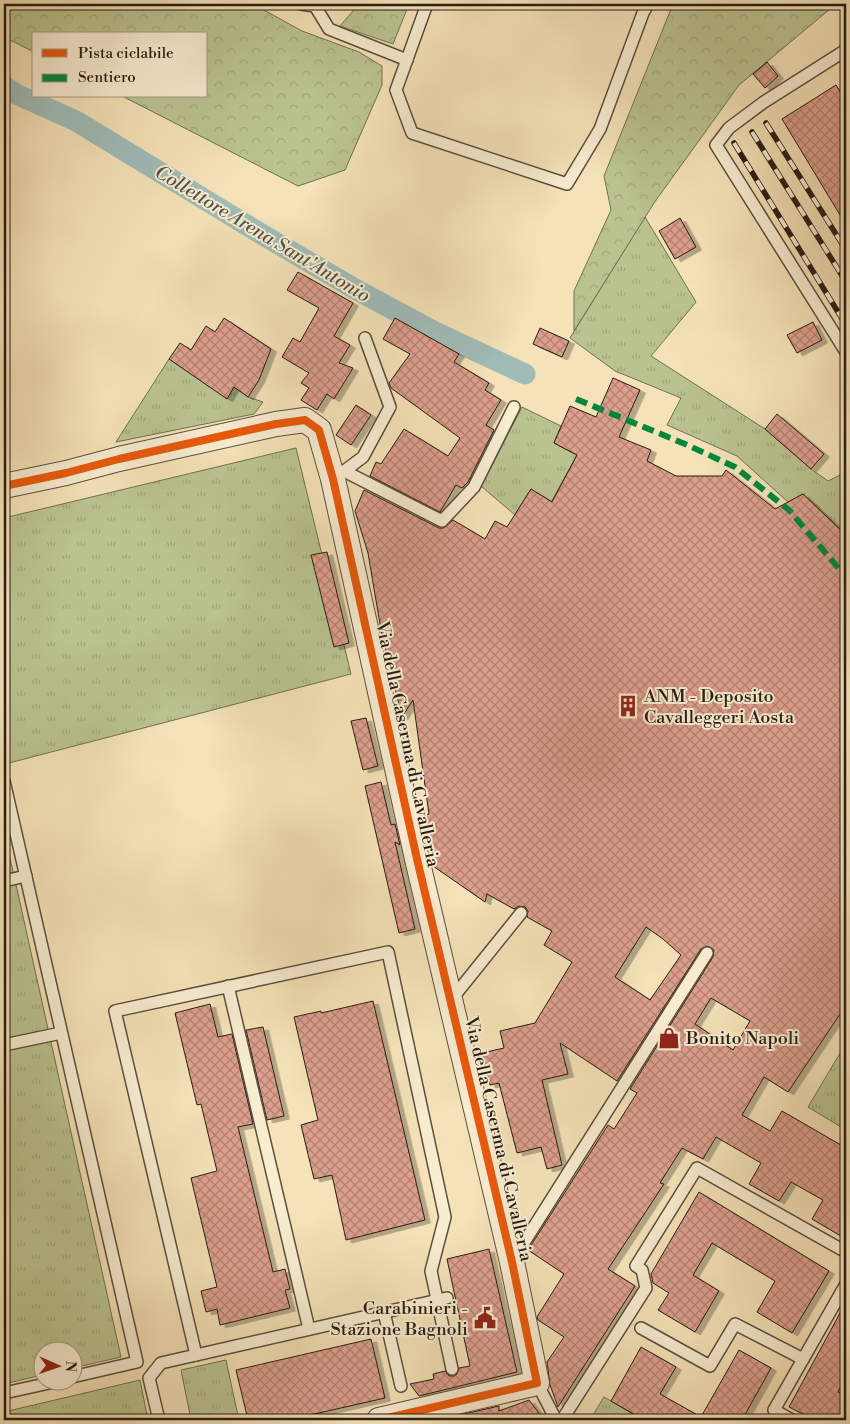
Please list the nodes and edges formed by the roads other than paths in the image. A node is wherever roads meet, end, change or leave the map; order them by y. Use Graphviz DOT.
graph roads {
  1 [pos="301,4"];
  2 [pos="427,4"];
  3 [pos="648,4"];
  4 [pos="318,5"];
  5 [pos="846,50"];
  6 [pos="407,60"];
  7 [pos="365,338"];
  8 [pos="846,352"];
  9 [pos="514,407"];
  10 [pos="339,475"];
  11 [pos="4,486"];
  12 [pos="4,781"];
  13 [pos="26,876"];
  14 [pos="4,881"];
  15 [pos="521,914"];
  16 [pos="708,953"];
  17 [pos="228,986"];
  18 [pos="451,1000"];
  19 [pos="62,1033"];
  20 [pos="4,1045"];
  21 [pos="846,1252"];
  22 [pos="512,1262"];
  23 [pos="846,1284"];
  24 [pos="442,1300"];
  25 [pos="384,1312"];
  26 [pos="641,1328"];
  27 [pos="309,1330"];
  28 [pos="196,1355"];
  29 [pos="803,1359"];
  30 [pos="452,1369"];
  31 [pos="82,1375"];
  32 [pos="537,1383"];
  33 [pos="401,1386"];
  34 [pos="32,1387"];
  35 [pos="4,1393"];
  36 [pos="160,1420"];
  37 [pos="379,1420"];
  38 [pos="556,1420"];
  39 [pos="562,1420"];
  40 [pos="792,1420"];
  1 -- 4 [label="lane"];
  2 -- 6 [label="lane"];
  3 -- 6 [label="lane"];
  4 -- 6 [label="lane"];
  5 -- 8 [label="lane"];
  7 -- 10 [label="lane"];
  9 -- 10 [label="lane"];
  10 -- 11 [label="street, Via della Caserma di Cavalleria"];
  10 -- 18 [label="street, Via della Caserma di Cavalleria"];
  12 -- 13 [label="lane"];
  13 -- 14 [label="lane"];
  13 -- 19 [label="lane"];
  15 -- 18 [label="lane"];
  16 -- 22 [label="lane"];
  17 -- 24 [label="lane"];
  17 -- 27 [label="lane"];
  17 -- 28 [label="lane"];
  18 -- 22 [label="street, Via della Caserma di Cavalleria"];
  19 -- 20 [label="lane"];
  19 -- 31 [label="lane"];
  21 -- 39 [label="lane"];
  22 -- 32 [label="street, Via della Caserma di Cavalleria"];
  23 -- 29 [label="lane"];
  24 -- 25 [label="lane"];
  24 -- 30 [label="lane"];
  25 -- 27 [label="lane"];
  25 -- 33 [label="lane"];
  26 -- 29 [label="lane"];
  27 -- 28 [label="lane"];
  28 -- 36 [label="lane"];
  29 -- 40 [label="lane"];
  32 -- 37 [label="street"];
  32 -- 38 [label="lane"];
  34 -- 35 [label="lane"];
}
